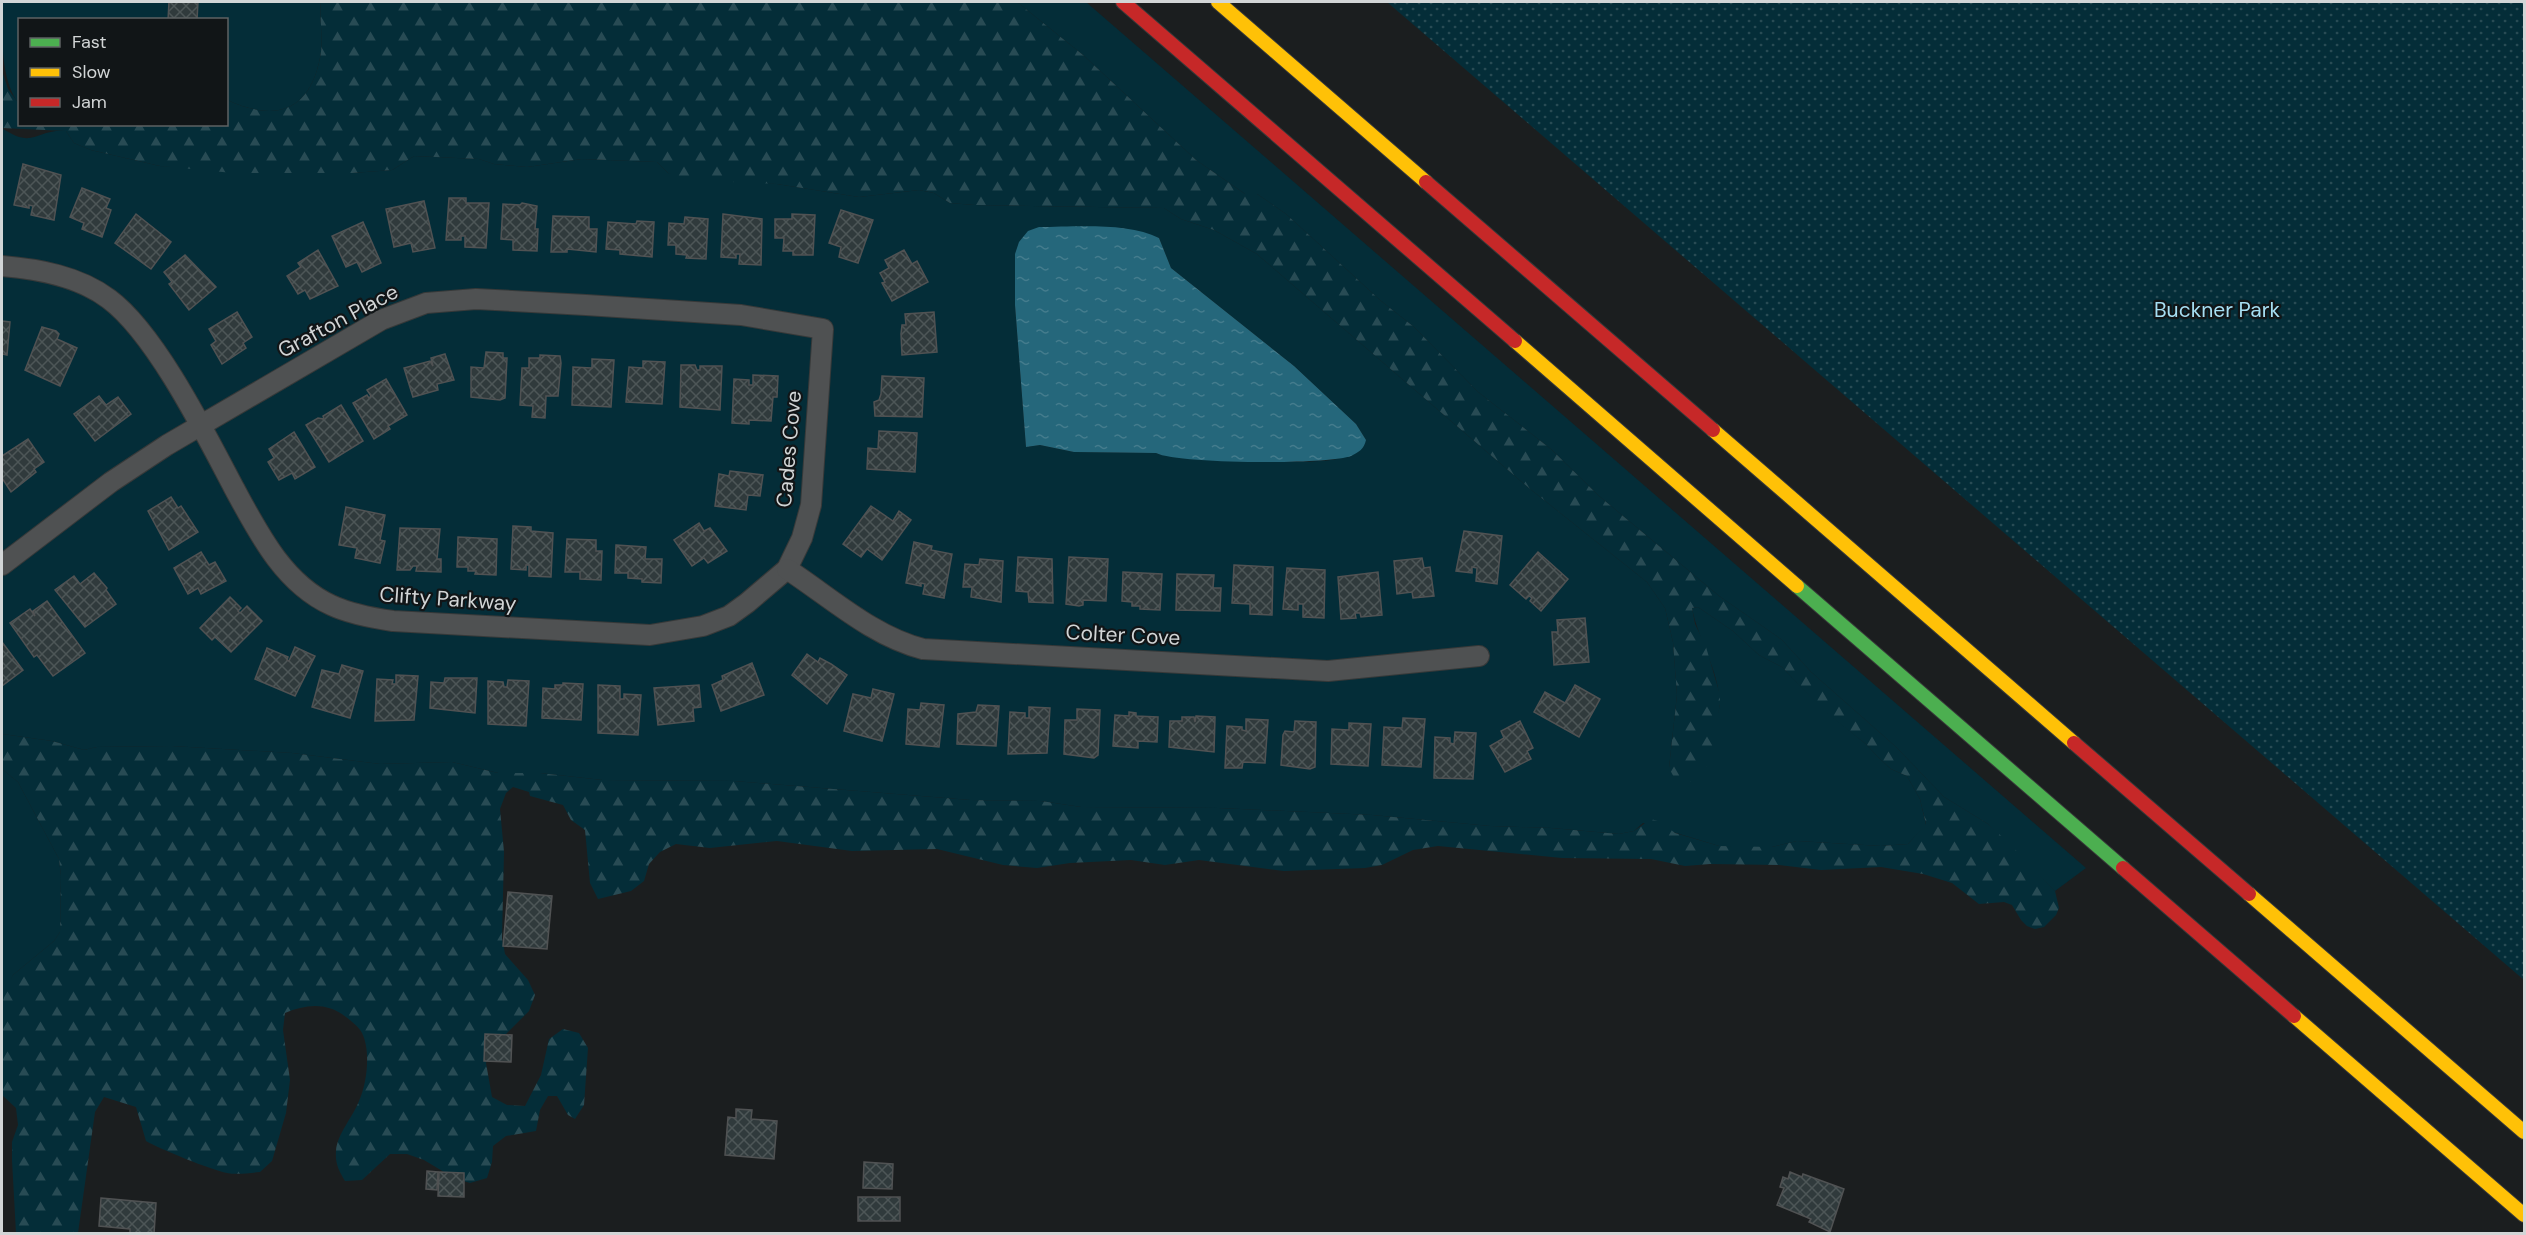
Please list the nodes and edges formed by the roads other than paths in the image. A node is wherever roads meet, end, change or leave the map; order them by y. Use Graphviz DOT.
graph roads {
  1 [pos="1123,2"];
  2 [pos="1218,2"];
  3 [pos="2,266"];
  4 [pos="823,329"];
  5 [pos="199,426"];
  6 [pos="2,565"];
  7 [pos="787,569"];
  8 [pos="1479,656"];
  9 [pos="2524,1132"];
  10 [pos="2524,1215"];
  1 -- 10 [label="highway"];
  2 -- 9 [label="highway"];
  3 -- 5 [label="street, Clifty Parkway"];
  4 -- 5 [label="street, Grafton Place"];
  4 -- 7 [label="street, Cades Cove"];
  5 -- 6 [label="street, Grafton Place"];
  5 -- 7 [label="street, Clifty Parkway"];
  7 -- 8 [label="street, Colter Cove"];
}
